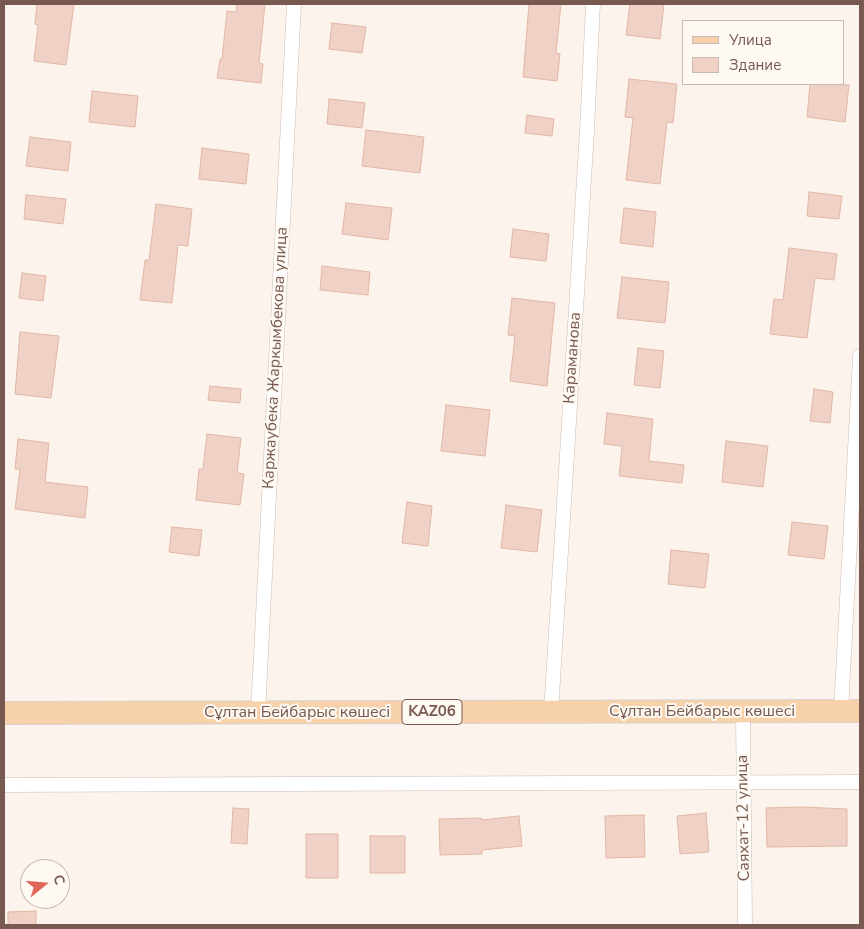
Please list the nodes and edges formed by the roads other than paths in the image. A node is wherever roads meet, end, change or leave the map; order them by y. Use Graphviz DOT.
graph roads {
  1 [pos="294,4"];
  2 [pos="593,4"];
  3 [pos="860,356"];
  4 [pos="850,711"];
  5 [pos="550,712"];
  6 [pos="743,712"];
  7 [pos="4,713"];
  8 [pos="258,713"];
  9 [pos="743,782"];
  10 [pos="860,782"];
  11 [pos="4,785"];
  12 [pos="745,925"];
  1 -- 8 [label="street, Каржаубека Жаркымбекова улица"];
  2 -- 5 [label="street, Караманова"];
  3 -- 4 [label="street"];
  4 -- 6 [label="main road, Сұлтан Бейбарыс көшесі / KAZ06"];
  5 -- 6 [label="main road, Сұлтан Бейбарыс көшесі / KAZ06"];
  5 -- 8 [label="main road, Сұлтан Бейбарыс көшесі / KAZ06"];
  6 -- 9 [label="street, Саяхат-12 улица"];
  7 -- 8 [label="main road, Сұлтан Бейбарыс көшесі / KAZ06"];
  9 -- 10 [label="street"];
  9 -- 11 [label="street"];
  9 -- 12 [label="street, Саяхат-12 улица"];
}
